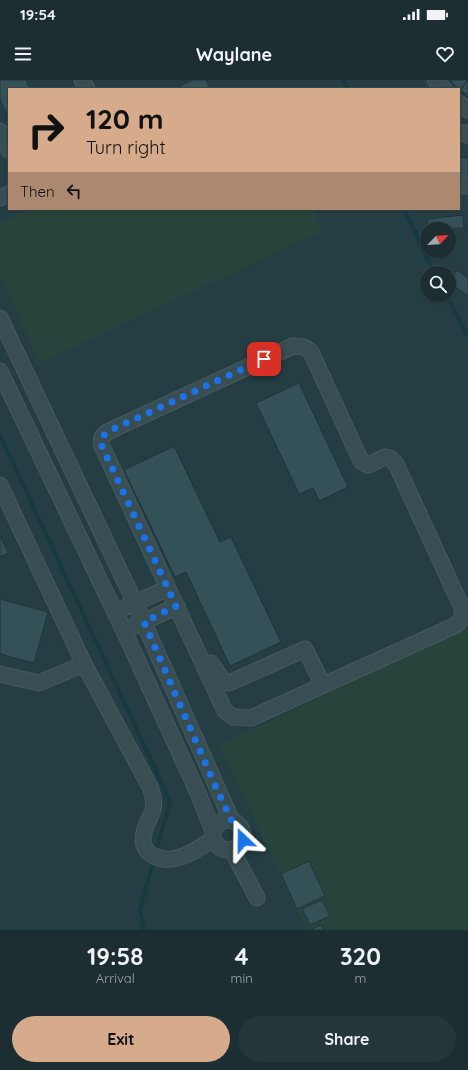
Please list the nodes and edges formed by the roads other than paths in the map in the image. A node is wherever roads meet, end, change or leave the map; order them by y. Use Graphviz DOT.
graph roads {
  1 [pos="435,80"];
  2 [pos="443,88"];
  3 [pos="460,104"];
  4 [pos="468,110"];
  5 [pos="0,131"];
  6 [pos="8,148"];
  7 [pos="0,318"];
  8 [pos="0,371"];
  9 [pos="0,485"];
  10 [pos="168,588"];
  11 [pos="135,603"];
  12 [pos="176,606"];
  13 [pos="115,612"];
  14 [pos="144,622"];
  15 [pos="124,631"];
  16 [pos="199,655"];
  17 [pos="84,664"];
  18 [pos="0,674"];
  19 [pos="323,685"];
  20 [pos="232,821"];
  21 [pos="213,835"];
  22 [pos="232,850"];
  23 [pos="257,898"];
  1 -- 2 [label="street"];
  3 -- 4 [label="street"];
  5 -- 6 [label="street"];
  7 -- 11 [label="street"];
  8 -- 13 [label="street"];
  9 -- 17 [label="street"];
  10 -- 11 [label="street"];
  10 -- 12 [label="street"];
  10 -- 19 [label="street"];
  11 -- 13 [label="street"];
  11 -- 14 [label="street"];
  12 -- 14 [label="street"];
  12 -- 16 [label="street"];
  13 -- 15 [label="street"];
  14 -- 15 [label="street"];
  14 -- 20 [label="street"];
  15 -- 21 [label="street"];
  16 -- 19 [label="street"];
  16 -- 19 [label="street"];
  17 -- 18 [label="street"];
  17 -- 21 [label="street"];
  20 -- 21 [label="street"];
  20 -- 22 [label="street"];
  21 -- 22 [label="street"];
  22 -- 23 [label="street"];
}
